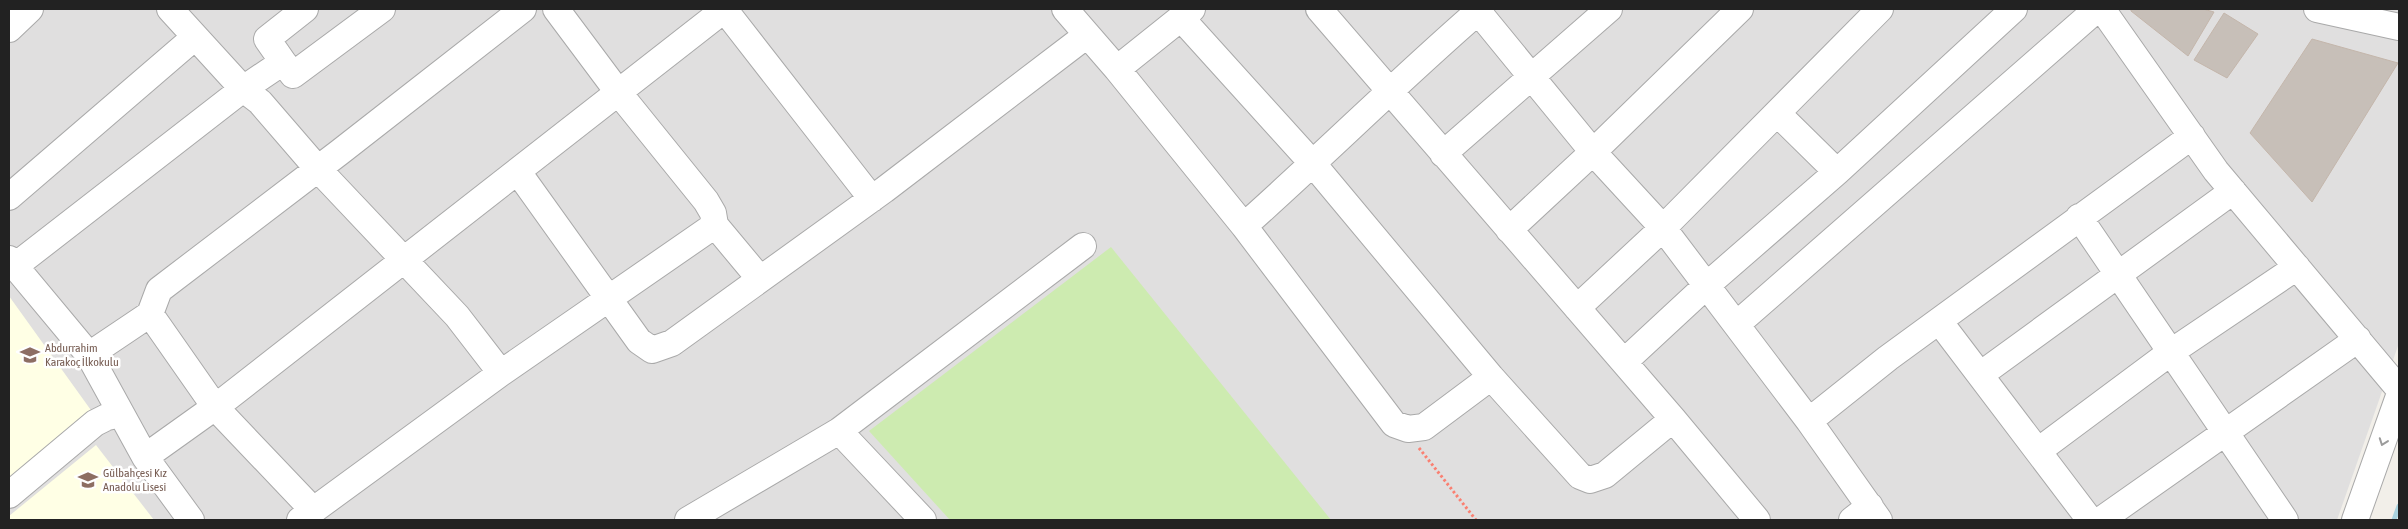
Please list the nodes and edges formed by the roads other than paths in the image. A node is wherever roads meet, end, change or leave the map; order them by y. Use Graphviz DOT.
graph roads {
  1 [pos="30,9"];
  2 [pos="170,9"];
  3 [pos="304,9"];
  4 [pos="382,9"];
  5 [pos="523,9"];
  6 [pos="556,9"];
  7 [pos="725,9"];
  8 [pos="1065,9"];
  9 [pos="1609,9"];
  10 [pos="1740,9"];
  11 [pos="1880,9"];
  12 [pos="2014,9"];
  13 [pos="2097,9"];
  14 [pos="2102,9"];
  15 [pos="2317,9"];
  16 [pos="1323,10"];
  17 [pos="1478,10"];
  18 [pos="1186,13"];
  19 [pos="2399,27"];
  20 [pos="9,29"];
  21 [pos="1087,35"];
  22 [pos="195,37"];
  23 [pos="283,62"];
  24 [pos="1117,69"];
  25 [pos="1530,76"];
  26 [pos="243,89"];
  27 [pos="1390,91"];
  28 [pos="618,92"];
  29 [pos="1777,113"];
  30 [pos="2192,136"];
  31 [pos="1593,152"];
  32 [pos="1443,154"];
  33 [pos="1314,165"];
  34 [pos="317,168"];
  35 [pos="518,172"];
  36 [pos="1836,172"];
  37 [pos="2234,191"];
  38 [pos="9,197"];
  39 [pos="872,198"];
  40 [pos="2079,217"];
  41 [pos="715,225"];
  42 [pos="1244,226"];
  43 [pos="1663,228"];
  44 [pos="1509,230"];
  45 [pos="1083,246"];
  46 [pos="403,261"];
  47 [pos="12,262"];
  48 [pos="2297,267"];
  49 [pos="2118,275"];
  50 [pos="760,279"];
  51 [pos="1706,286"];
  52 [pos="608,299"];
  53 [pos="1577,308"];
  54 [pos="150,314"];
  55 [pos="1939,321"];
  56 [pos="1737,324"];
  57 [pos="2358,339"];
  58 [pos="2171,352"];
  59 [pos="89,355"];
  60 [pos="1624,362"];
  61 [pos="501,373"];
  62 [pos="1980,375"];
  63 [pos="1491,377"];
  64 [pos="2399,389"];
  65 [pos="2399,396"];
  66 [pos="215,407"];
  67 [pos="121,414"];
  68 [pos="1674,420"];
  69 [pos="1809,421"];
  70 [pos="839,431"];
  71 [pos="2226,432"];
  72 [pos="2038,451"];
  73 [pos="145,457"];
  74 [pos="9,495"];
  75 [pos="307,515"];
  76 [pos="1867,516"];
  77 [pos="191,520"];
  78 [pos="688,520"];
  79 [pos="923,520"];
  80 [pos="1757,520"];
  81 [pos="2090,520"];
  82 [pos="2101,520"];
  83 [pos="2285,520"];
  84 [pos="2355,520"];
  1 -- 20 [label="street"];
  2 -- 22 [label="street"];
  3 -- 23 [label="street"];
  4 -- 23 [label="street"];
  5 -- 34 [label="street"];
  6 -- 28 [label="street"];
  7 -- 28 [label="street"];
  7 -- 39 [label="street"];
  8 -- 21 [label="street"];
  9 -- 25 [label="street"];
  10 -- 31 [label="street"];
  11 -- 29 [label="street"];
  12 -- 36 [label="street"];
  13 -- 56 [label="street"];
  14 -- 30 [label="street"];
  15 -- 19 [label="street"];
  16 -- 27 [label="street"];
  17 -- 25 [label="street"];
  17 -- 27 [label="street"];
  18 -- 24 [label="street"];
  18 -- 33 [label="street"];
  21 -- 24 [label="street"];
  21 -- 39 [label="street"];
  22 -- 26 [label="street"];
  22 -- 38 [label="street"];
  23 -- 26 [label="street"];
  24 -- 42 [label="street"];
  25 -- 31 [label="street"];
  25 -- 32 [label="street"];
  26 -- 34 [label="street"];
  26 -- 47 [label="street"];
  27 -- 32 [label="street"];
  27 -- 33 [label="street"];
  28 -- 35 [label="street"];
  28 -- 41 [label="street"];
  29 -- 36 [label="street"];
  29 -- 43 [label="street"];
  30 -- 37 [label="street"];
  30 -- 40 [label="street"];
  31 -- 43 [label="street"];
  31 -- 44 [label="street"];
  32 -- 44 [label="street"];
  33 -- 42 [label="street"];
  33 -- 63 [label="street"];
  34 -- 46 [label="street"];
  34 -- 54 [label="street"];
  35 -- 46 [label="street"];
  35 -- 52 [label="street"];
  36 -- 51 [label="street"];
  37 -- 48 [label="street"];
  37 -- 49 [label="street"];
  39 -- 50 [label="street"];
  40 -- 49 [label="street"];
  40 -- 55 [label="street"];
  41 -- 50 [label="street"];
  41 -- 52 [label="street"];
  42 -- 63 [label="street"];
  43 -- 51 [label="street"];
  43 -- 53 [label="street"];
  44 -- 53 [label="street"];
  45 -- 70 [label="street"];
  46 -- 61 [label="street"];
  46 -- 66 [label="street"];
  47 -- 59 [label="street"];
  48 -- 57 [label="street"];
  48 -- 58 [label="street"];
  49 -- 58 [label="street"];
  49 -- 62 [label="street"];
  50 -- 52 [label="street"];
  51 -- 56 [label="street"];
  51 -- 60 [label="street"];
  52 -- 61 [label="street"];
  53 -- 60 [label="street"];
  54 -- 59 [label="street"];
  54 -- 66 [label="street"];
  55 -- 62 [label="street"];
  55 -- 69 [label="street"];
  56 -- 69 [label="street"];
  57 -- 64 [label="street"];
  57 -- 71 [label="street"];
  58 -- 71 [label="street"];
  58 -- 72 [label="street"];
  59 -- 67 [label="street"];
  60 -- 68 [label="street"];
  61 -- 75 [label="street"];
  62 -- 72 [label="street"];
  63 -- 68 [label="street"];
  65 -- 84 [label="street, one-way"];
  66 -- 73 [label="street"];
  66 -- 75 [label="street"];
  67 -- 73 [label="street"];
  67 -- 74 [label="street"];
  68 -- 80 [label="street"];
  69 -- 76 [label="street"];
  70 -- 78 [label="street"];
  70 -- 79 [label="street"];
  71 -- 82 [label="street"];
  71 -- 83 [label="street"];
  72 -- 81 [label="street"];
  73 -- 77 [label="street"];
}
